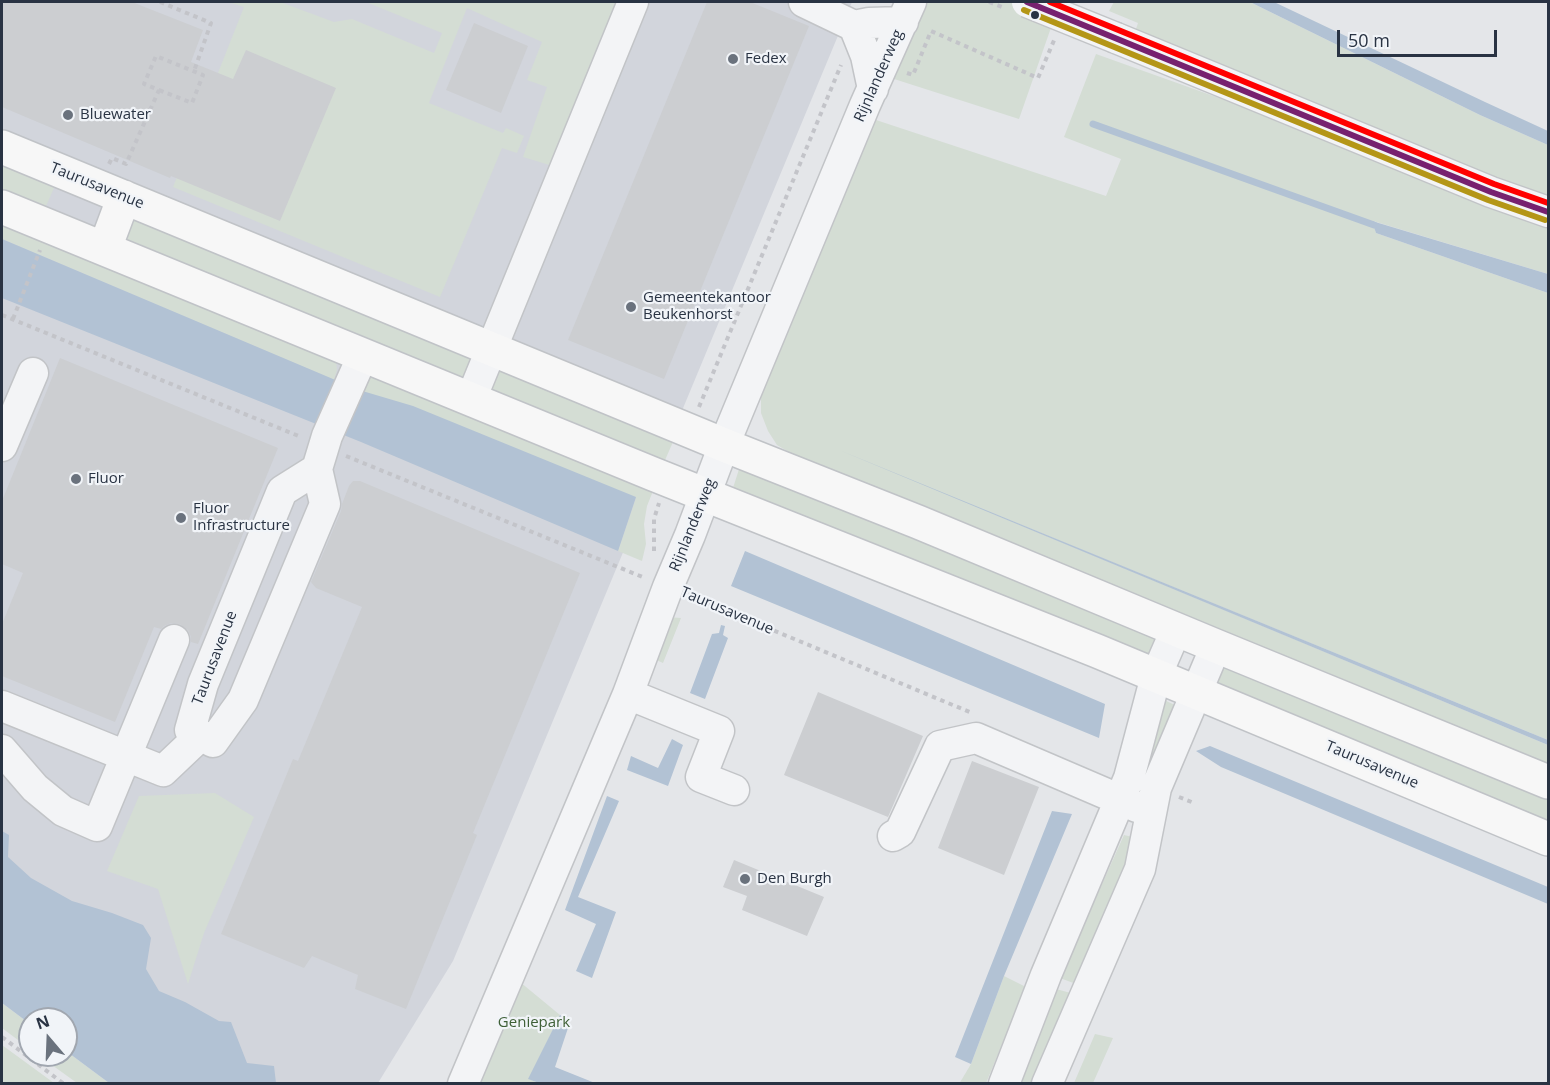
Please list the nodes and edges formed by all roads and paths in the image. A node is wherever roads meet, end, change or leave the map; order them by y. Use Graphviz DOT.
graph roads {
  1 [pos="160,2"];
  2 [pos="633,2"];
  3 [pos="804,2"];
  4 [pos="1027,2"];
  5 [pos="907,12"];
  6 [pos="855,30"];
  7 [pos="1056,35"];
  8 [pos="194,71"];
  9 [pos="878,76"];
  10 [pos="159,90"];
  11 [pos="2,147"];
  12 [pos="116,159"];
  13 [pos="124,197"];
  14 [pos="2,207"];
  15 [pos="1548,212"];
  16 [pos="105,248"];
  17 [pos="41,249"];
  18 [pos="2,315"];
  19 [pos="13,320"];
  20 [pos="492,349"];
  21 [pos="358,368"];
  22 [pos="33,373"];
  23 [pos="471,399"];
  24 [pos="690,431"];
  25 [pos="724,445"];
  26 [pos="2,446"];
  27 [pos="323,450"];
  28 [pos="706,495"];
  29 [pos="668,587"];
  30 [pos="1176,630"];
  31 [pos="174,640"];
  32 [pos="1216,646"];
  33 [pos="1156,676"];
  34 [pos="1196,692"];
  35 [pos="628,694"];
  36 [pos="2,706"];
  37 [pos="975,715"];
  38 [pos="201,735"];
  39 [pos="2,750"];
  40 [pos="126,756"];
  41 [pos="1548,782"];
  42 [pos="734,790"];
  43 [pos="1120,799"];
  44 [pos="1153,800"];
  45 [pos="1194,804"];
  46 [pos="893,836"];
  47 [pos="1548,839"];
  48 [pos="2,1037"];
  49 [pos="64,1083"];
  50 [pos="463,1083"];
  51 [pos="1004,1083"];
  52 [pos="1047,1083"];
  1 -- 8 [label="path"];
  2 -- 20 [label="street"];
  3 -- 6 [label="street"];
  4 -- 15 [label="street, bridge"];
  5 -- 6 [label="street"];
  5 -- 9 [label="street, Rijnlanderweg"];
  6 -- 9 [label="street"];
  6 -- 24 [label="path"];
  7 -- 9 [label="path"];
  8 -- 10 [label="path"];
  8 -- 10 [label="path"];
  9 -- 25 [label="street, Rijnlanderweg"];
  10 -- 12 [label="path"];
  11 -- 13 [label="main road, Taurusavenue"];
  13 -- 16 [label="main road"];
  13 -- 20 [label="main road, Taurusavenue"];
  14 -- 16 [label="main road, Taurusavenue"];
  16 -- 21 [label="main road, Taurusavenue"];
  17 -- 19 [label="path"];
  18 -- 19 [label="path, Taurusavenue"];
  19 -- 27 [label="path, Taurusavenue"];
  20 -- 23 [label="street"];
  20 -- 24 [label="main road, Taurusavenue"];
  21 -- 23 [label="main road, Taurusavenue"];
  21 -- 27 [label="street"];
  22 -- 26 [label="street"];
  23 -- 28 [label="main road, Taurusavenue"];
  24 -- 25 [label="main road, Taurusavenue"];
  25 -- 28 [label="street, Rijnlanderweg"];
  25 -- 30 [label="main road, Taurusavenue"];
  27 -- 29 [label="path, Taurusavenue"];
  27 -- 38 [label="street, Taurusavenue"];
  27 -- 38 [label="street"];
  28 -- 29 [label="street, Rijnlanderweg"];
  28 -- 33 [label="main road, Taurusavenue"];
  29 -- 35 [label="street, Rijnlanderweg"];
  29 -- 37 [label="path, Taurusavenue"];
  30 -- 32 [label="main road, Taurusavenue"];
  30 -- 33 [label="street"];
  31 -- 40 [label="street"];
  32 -- 34 [label="street"];
  32 -- 41 [label="main road, Taurusavenue"];
  33 -- 34 [label="main road, Taurusavenue"];
  33 -- 43 [label="street"];
  34 -- 44 [label="street"];
  34 -- 47 [label="main road, Taurusavenue"];
  35 -- 42 [label="street"];
  35 -- 50 [label="street, Rijnlanderweg"];
  36 -- 40 [label="street"];
  38 -- 40 [label="street"];
  39 -- 40 [label="street"];
  43 -- 44 [label="street"];
  43 -- 46 [label="street"];
  43 -- 51 [label="street"];
  44 -- 45 [label="path"];
  44 -- 52 [label="street"];
  48 -- 49 [label="path"];
}
